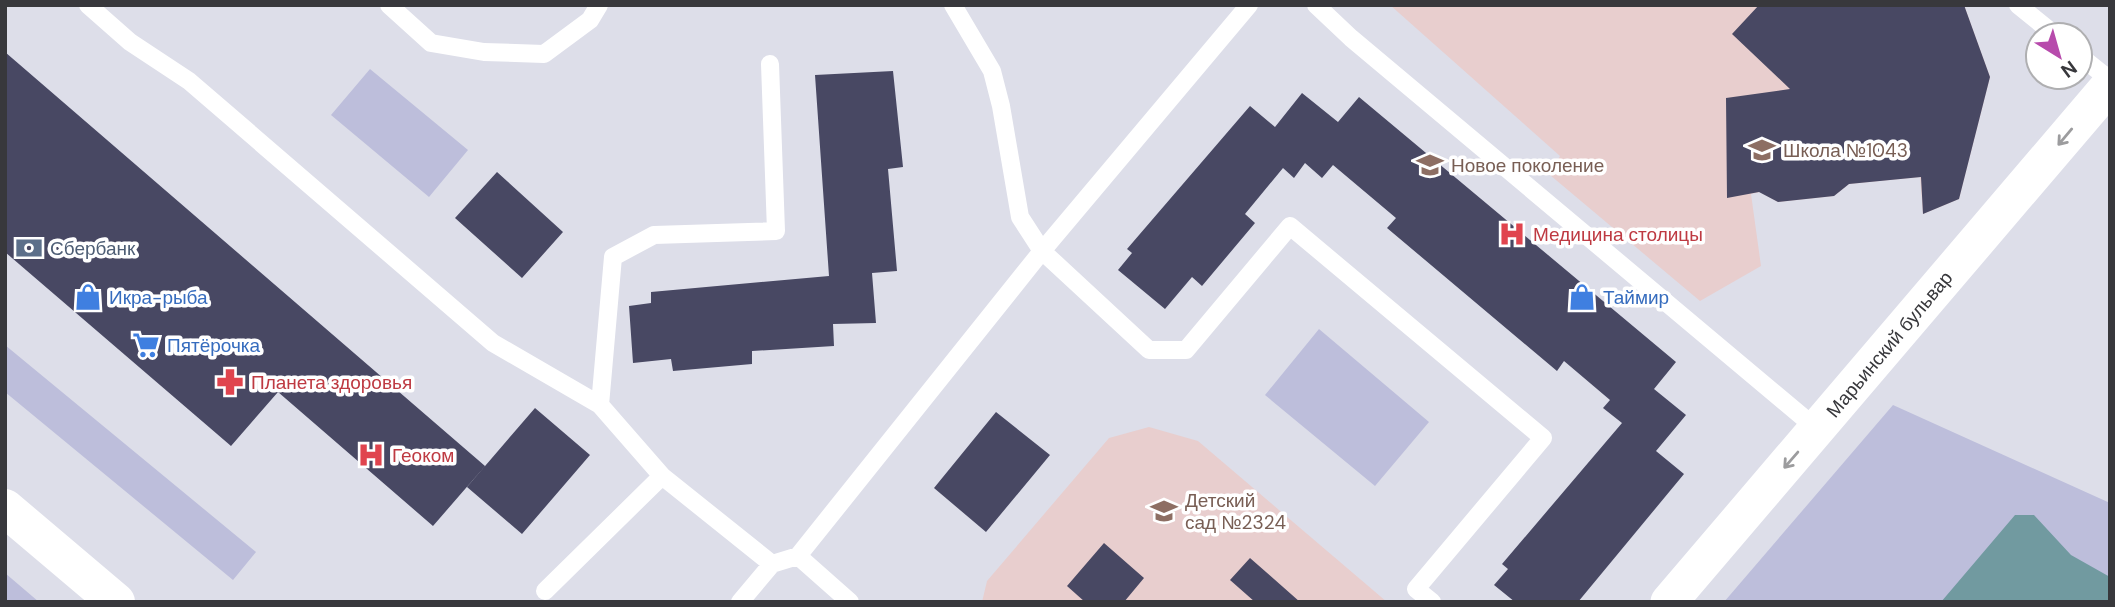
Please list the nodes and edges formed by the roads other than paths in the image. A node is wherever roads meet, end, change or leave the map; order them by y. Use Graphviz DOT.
graph roads {
  1 [pos="88,5"];
  2 [pos="389,5"];
  3 [pos="599,5"];
  4 [pos="953,5"];
  5 [pos="1250,5"];
  6 [pos="1315,5"];
  7 [pos="2018,5"];
  8 [pos="2038,21"];
  9 [pos="770,64"];
  10 [pos="2094,67"];
  11 [pos="2110,80"];
  12 [pos="2110,85"];
  13 [pos="1042,251"];
  14 [pos="600,405"];
  15 [pos="1817,429"];
  16 [pos="662,476"];
  17 [pos="5,508"];
  18 [pos="798,556"];
  19 [pos="772,564"];
  20 [pos="545,591"];
  21 [pos="116,602"];
  22 [pos="740,602"];
  23 [pos="850,602"];
  24 [pos="1432,602"];
  25 [pos="1669,602"];
  1 -- 14 [label="lane"];
  2 -- 3 [label="lane"];
  4 -- 13 [label="lane"];
  5 -- 13 [label="lane"];
  6 -- 15 [label="lane"];
  7 -- 8 [label="lane"];
  9 -- 14 [label="lane"];
  10 -- 11 [label="lane"];
  12 -- 15 [label="street, Марьинский бульвар, one-way"];
  13 -- 18 [label="lane"];
  13 -- 24 [label="lane"];
  14 -- 16 [label="lane"];
  15 -- 25 [label="street, Марьинский бульвар, one-way"];
  16 -- 19 [label="lane"];
  16 -- 20 [label="lane"];
  17 -- 21 [label="street"];
  18 -- 19 [label="lane"];
  18 -- 23 [label="lane"];
  19 -- 22 [label="lane"];
}
